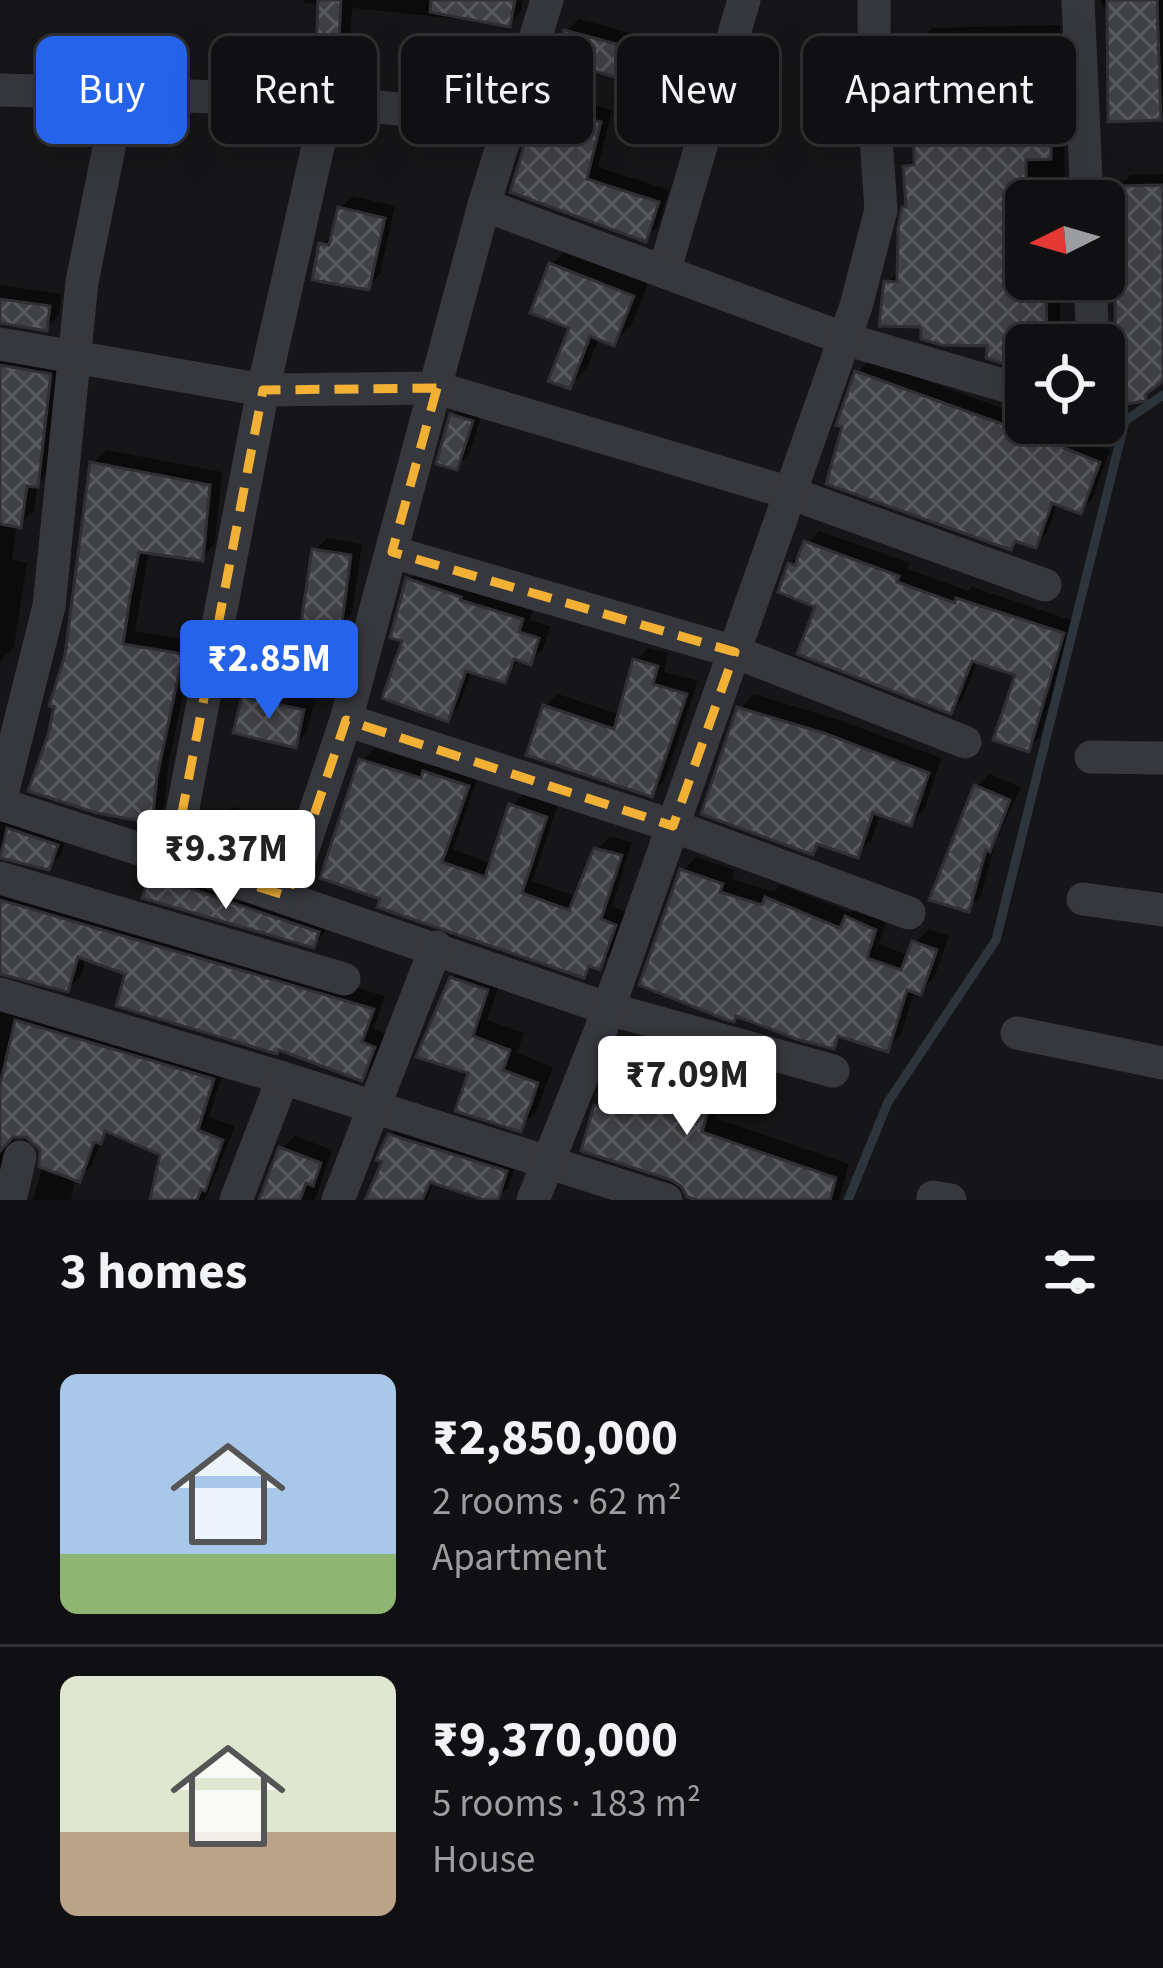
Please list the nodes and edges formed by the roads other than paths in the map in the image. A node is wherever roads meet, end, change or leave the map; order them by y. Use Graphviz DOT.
graph roads {
  1 [pos="548,0"];
  2 [pos="744,0"];
  3 [pos="874,0"];
  4 [pos="1078,0"];
  5 [pos="537,36"];
  6 [pos="0,90"];
  7 [pos="36,91"];
  8 [pos="111,144"];
  9 [pos="319,144"];
  10 [pos="503,144"];
  11 [pos="1086,180"];
  12 [pos="484,205"];
  13 [pos="664,272"];
  14 [pos="845,339"];
  15 [pos="0,344"];
  16 [pos="75,354"];
  17 [pos="1005,386"];
  18 [pos="437,388"];
  19 [pos="263,390"];
  20 [pos="790,493"];
  21 [pos="392,552"];
  22 [pos="1045,585"];
  23 [pos="735,652"];
  24 [pos="346,720"];
  25 [pos="964,742"];
  26 [pos="1091,757"];
  27 [pos="1163,758"];
  28 [pos="0,803"];
  29 [pos="673,826"];
  30 [pos="173,860"];
  31 [pos="0,878"];
  32 [pos="287,896"];
  33 [pos="1083,899"];
  34 [pos="1163,910"];
  35 [pos="910,913"];
  36 [pos="436,947"];
  37 [pos="344,979"];
  38 [pos="0,994"];
  39 [pos="609,1009"];
  40 [pos="1017,1033"];
  41 [pos="1163,1063"];
  42 [pos="832,1072"];
  43 [pos="283,1078"];
  44 [pos="376,1107"];
  45 [pos="20,1157"];
  46 [pos="549,1160"];
  47 [pos="10,1200"];
  48 [pos="236,1200"];
  49 [pos="338,1200"];
  50 [pos="533,1200"];
  51 [pos="666,1200"];
  1 -- 5 [label="street"];
  2 -- 13 [label="street"];
  3 -- 14 [label="street"];
  4 -- 11 [label="street"];
  6 -- 7 [label="street"];
  8 -- 16 [label="street"];
  9 -- 19 [label="street"];
  10 -- 12 [label="street"];
  12 -- 13 [label="street"];
  12 -- 18 [label="street"];
  13 -- 14 [label="street"];
  14 -- 17 [label="street"];
  14 -- 20 [label="street"];
  15 -- 16 [label="street"];
  16 -- 19 [label="street"];
  16 -- 28 [label="street"];
  18 -- 19 [label="street"];
  18 -- 20 [label="street"];
  18 -- 21 [label="street"];
  19 -- 30 [label="street"];
  20 -- 22 [label="street"];
  20 -- 23 [label="street"];
  21 -- 23 [label="street"];
  21 -- 24 [label="street"];
  23 -- 25 [label="street"];
  23 -- 29 [label="street"];
  24 -- 29 [label="street"];
  24 -- 32 [label="street"];
  26 -- 27 [label="street"];
  28 -- 30 [label="street"];
  29 -- 35 [label="street"];
  29 -- 39 [label="street"];
  30 -- 32 [label="street"];
  31 -- 37 [label="street"];
  32 -- 36 [label="street"];
  33 -- 34 [label="street"];
  36 -- 39 [label="street"];
  36 -- 44 [label="street"];
  38 -- 43 [label="street"];
  39 -- 42 [label="street"];
  39 -- 46 [label="street"];
  40 -- 41 [label="street"];
  43 -- 44 [label="street"];
  43 -- 48 [label="street"];
  44 -- 46 [label="street"];
  44 -- 49 [label="street"];
  45 -- 47 [label="street"];
  46 -- 50 [label="street"];
  46 -- 51 [label="street"];
}
